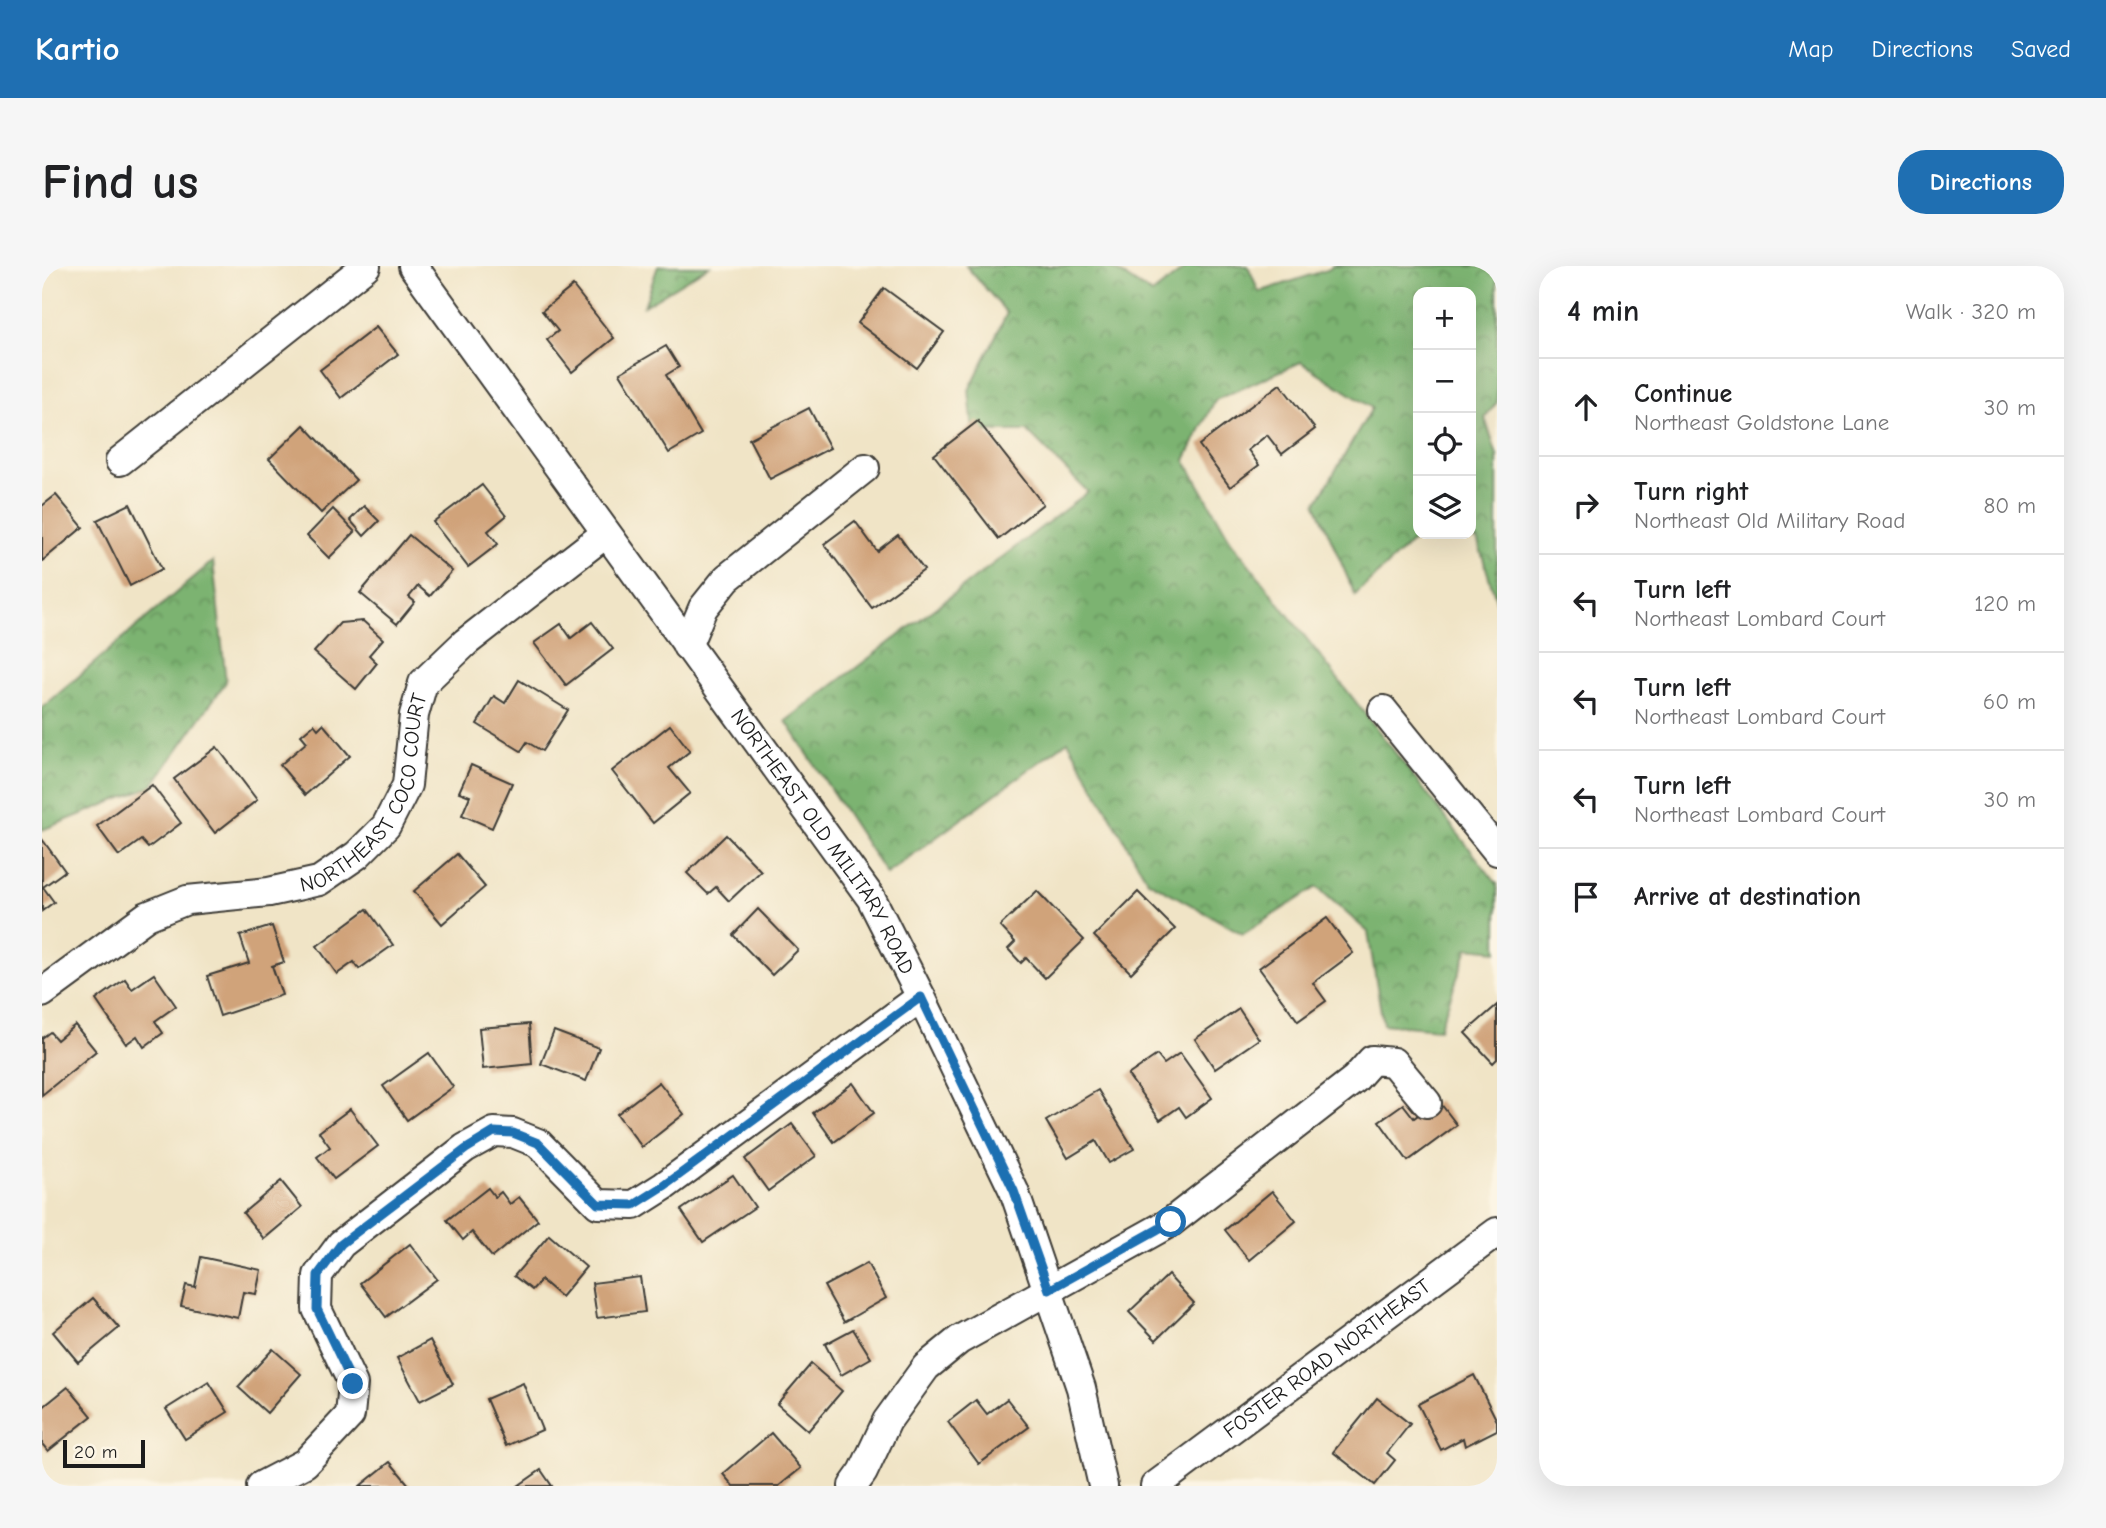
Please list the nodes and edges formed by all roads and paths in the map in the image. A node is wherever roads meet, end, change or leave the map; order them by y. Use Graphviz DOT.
graph roads {
  1 [pos="366,266"];
  2 [pos="413,266"];
  3 [pos="120,461"];
  4 [pos="865,468"];
  5 [pos="605,534"];
  6 [pos="687,646"];
  7 [pos="1382,710"];
  8 [pos="1497,850"];
  9 [pos="42,993"];
  10 [pos="921,997"];
  11 [pos="1427,1103"];
  12 [pos="1497,1232"];
  13 [pos="1049,1290"];
  14 [pos="261,1486"];
  15 [pos="853,1486"];
  16 [pos="1103,1486"];
  17 [pos="1155,1486"];
  1 -- 3 [label="street"];
  2 -- 5 [label="street, NORTHEAST OLD MILITARY ROAD"];
  4 -- 6 [label="street"];
  5 -- 6 [label="street, NORTHEAST OLD MILITARY ROAD"];
  5 -- 9 [label="street, NORTHEAST COCO COURT"];
  6 -- 10 [label="street, NORTHEAST OLD MILITARY ROAD"];
  7 -- 8 [label="street"];
  10 -- 13 [label="street, NORTHEAST OLD MILITARY ROAD"];
  10 -- 14 [label="street"];
  11 -- 13 [label="street"];
  12 -- 17 [label="street, FOSTER ROAD NORTHEAST"];
  13 -- 15 [label="street"];
  13 -- 16 [label="street, NORTHEAST OLD MILITARY ROAD"];
}
